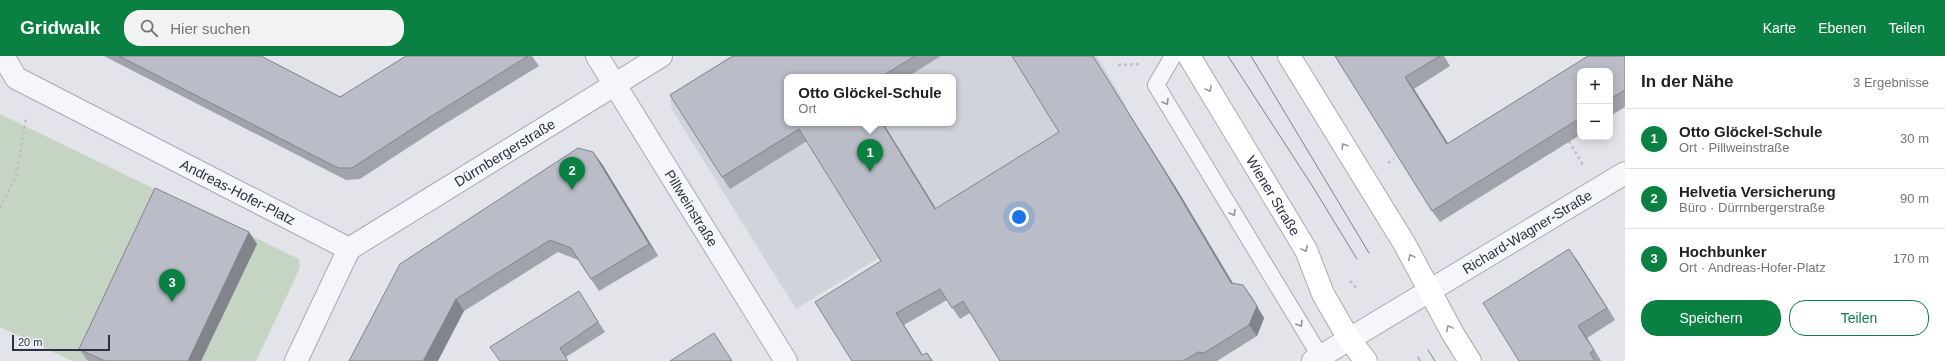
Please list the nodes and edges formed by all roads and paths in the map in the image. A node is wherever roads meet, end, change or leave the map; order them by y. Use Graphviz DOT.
graph roads {
  1 [pos="3,56"];
  2 [pos="597,56"];
  3 [pos="660,56"];
  4 [pos="1173,56"];
  5 [pos="1189,56"];
  6 [pos="1289,56"];
  7 [pos="615,85"];
  8 [pos="26,119"];
  9 [pos="1569,141"];
  10 [pos="1584,166"];
  11 [pos="1625,173"];
  12 [pos="0,208"];
  13 [pos="349,248"];
  14 [pos="1430,292"];
  15 [pos="1349,339"];
  16 [pos="1319,359"];
  17 [pos="296,361"];
  18 [pos="786,361"];
  19 [pos="1366,361"];
  20 [pos="1470,361"];
  1 -- 13 [label="street, Andreas-Hofer-Platz"];
  2 -- 7 [label="street, Pillweinstraße"];
  3 -- 7 [label="street, Dürrnbergerstraße"];
  4 -- 16 [label="lane, one-way"];
  5 -- 15 [label="main road, Wiener Straße, one-way"];
  14 -- 6 [label="main road, one-way"];
  7 -- 13 [label="street, Dürrnbergerstraße"];
  7 -- 18 [label="street, Pillweinstraße"];
  8 -- 12 [label="path"];
  9 -- 10 [label="path"];
  11 -- 14 [label="street, Richard-Wagner-Straße"];
  13 -- 17 [label="street"];
  14 -- 15 [label="street"];
  20 -- 14 [label="main road, one-way"];
  15 -- 16 [label="street"];
  15 -- 19 [label="main road, Wiener Straße"];
}
